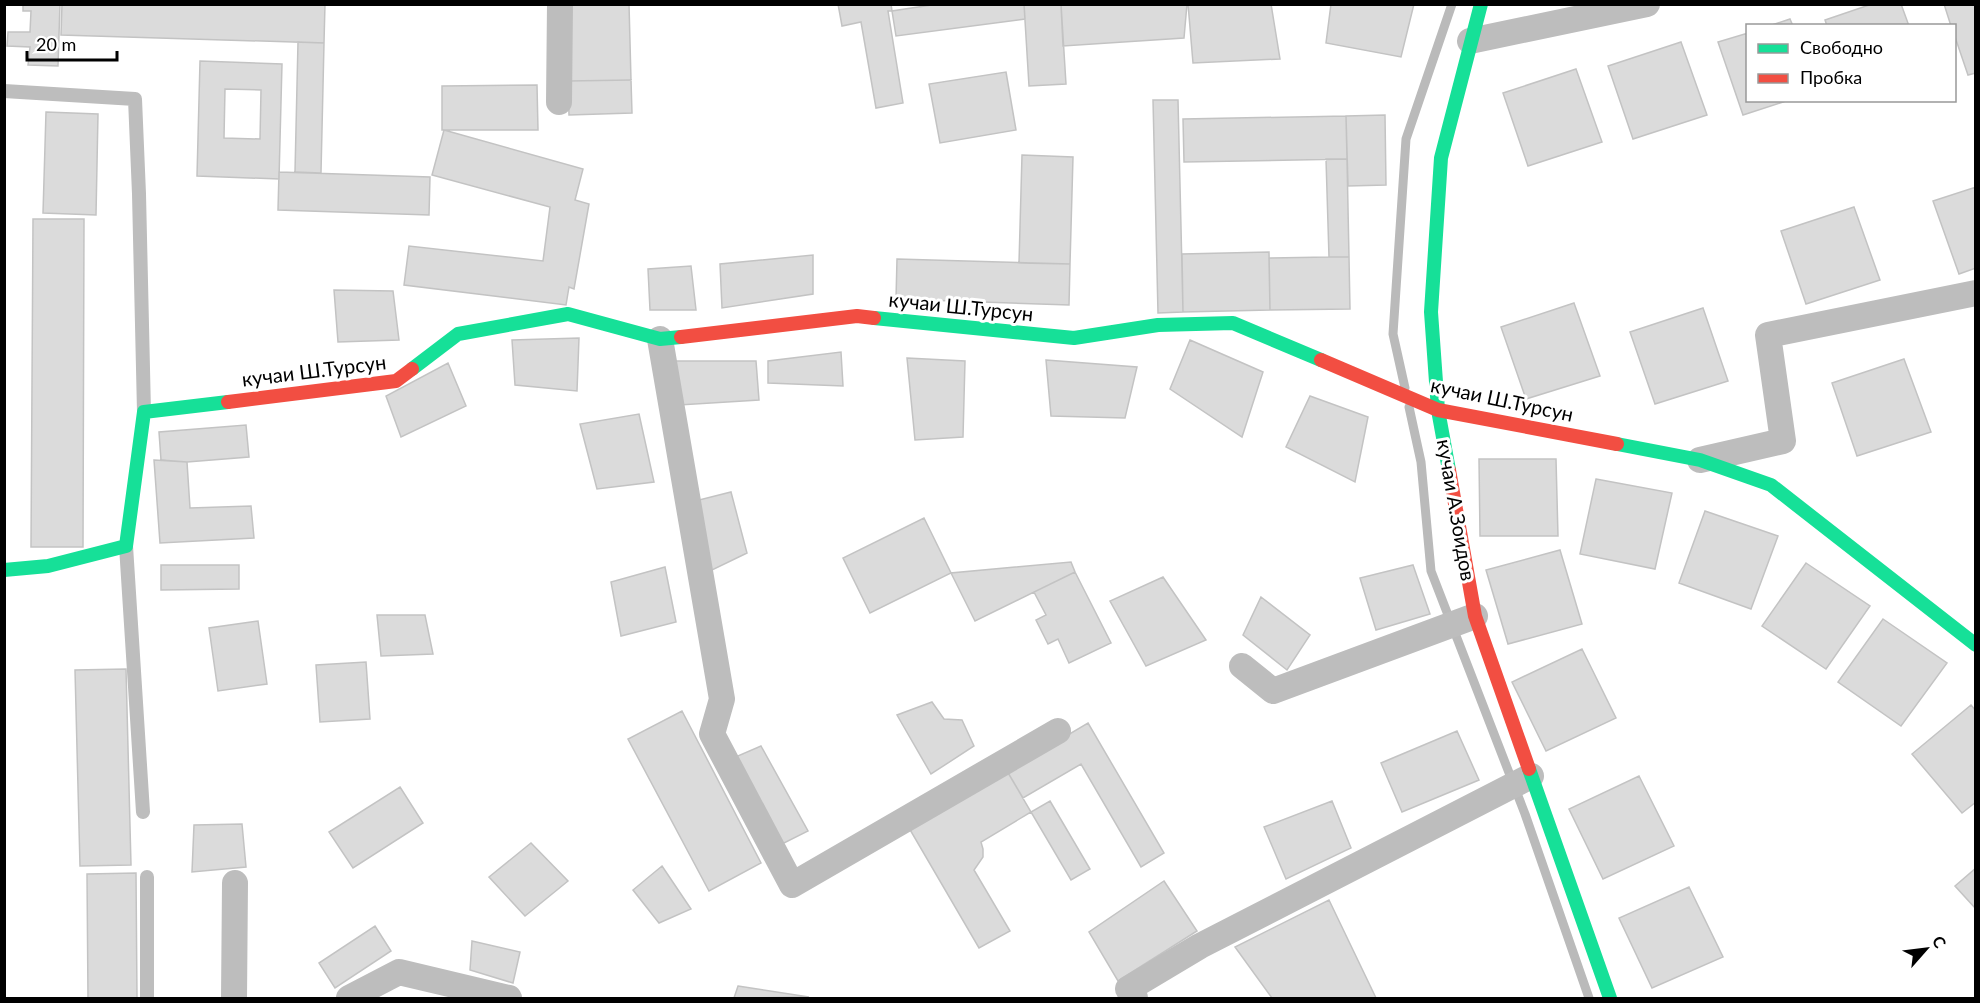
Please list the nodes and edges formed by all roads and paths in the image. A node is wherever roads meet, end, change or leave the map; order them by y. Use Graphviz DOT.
graph roads {
  1 [pos="560,4"];
  2 [pos="1481,4"];
  3 [pos="1647,4"];
  4 [pos="1470,41"];
  5 [pos="4,91"];
  6 [pos="559,102"];
  7 [pos="1976,293"];
  8 [pos="660,339"];
  9 [pos="1438,410"];
  10 [pos="144,412"];
  11 [pos="1700,460"];
  12 [pos="126,546"];
  13 [pos="4,570"];
  14 [pos="1475,616"];
  15 [pos="1976,645"];
  16 [pos="1242,666"];
  17 [pos="1058,731"];
  18 [pos="1520,782"];
  19 [pos="142,812"];
  20 [pos="147,877"];
  21 [pos="235,883"];
  22 [pos="476,995"];
  23 [pos="147,999"];
  24 [pos="234,999"];
  25 [pos="349,999"];
  26 [pos="508,999"];
  27 [pos="1135,999"];
  28 [pos="1610,999"];
  1 -- 6 [label="street"];
  2 -- 4 [label="street, кучаи А.Зоидов"];
  3 -- 4 [label="street"];
  4 -- 9 [label="street, кучаи А.Зоидов"];
  5 -- 10 [label="lane"];
  7 -- 11 [label="street"];
  8 -- 9 [label="street, кучаи Ш.Турсун"];
  8 -- 10 [label="street, кучаи Ш.Турсун"];
  8 -- 17 [label="street"];
  9 -- 11 [label="street, кучаи Ш.Турсун"];
  9 -- 14 [label="street, кучаи А.Зоидов"];
  10 -- 12 [label="street"];
  11 -- 15 [label="street, кучаи Ш.Турсун"];
  12 -- 13 [label="street"];
  12 -- 19 [label="lane"];
  14 -- 16 [label="street"];
  14 -- 18 [label="street, кучаи А.Зоидов"];
  18 -- 27 [label="street"];
  18 -- 28 [label="street, кучаи А.Зоидов"];
  20 -- 23 [label="lane"];
  21 -- 24 [label="street"];
  22 -- 25 [label="street"];
  22 -- 26 [label="street"];
}
